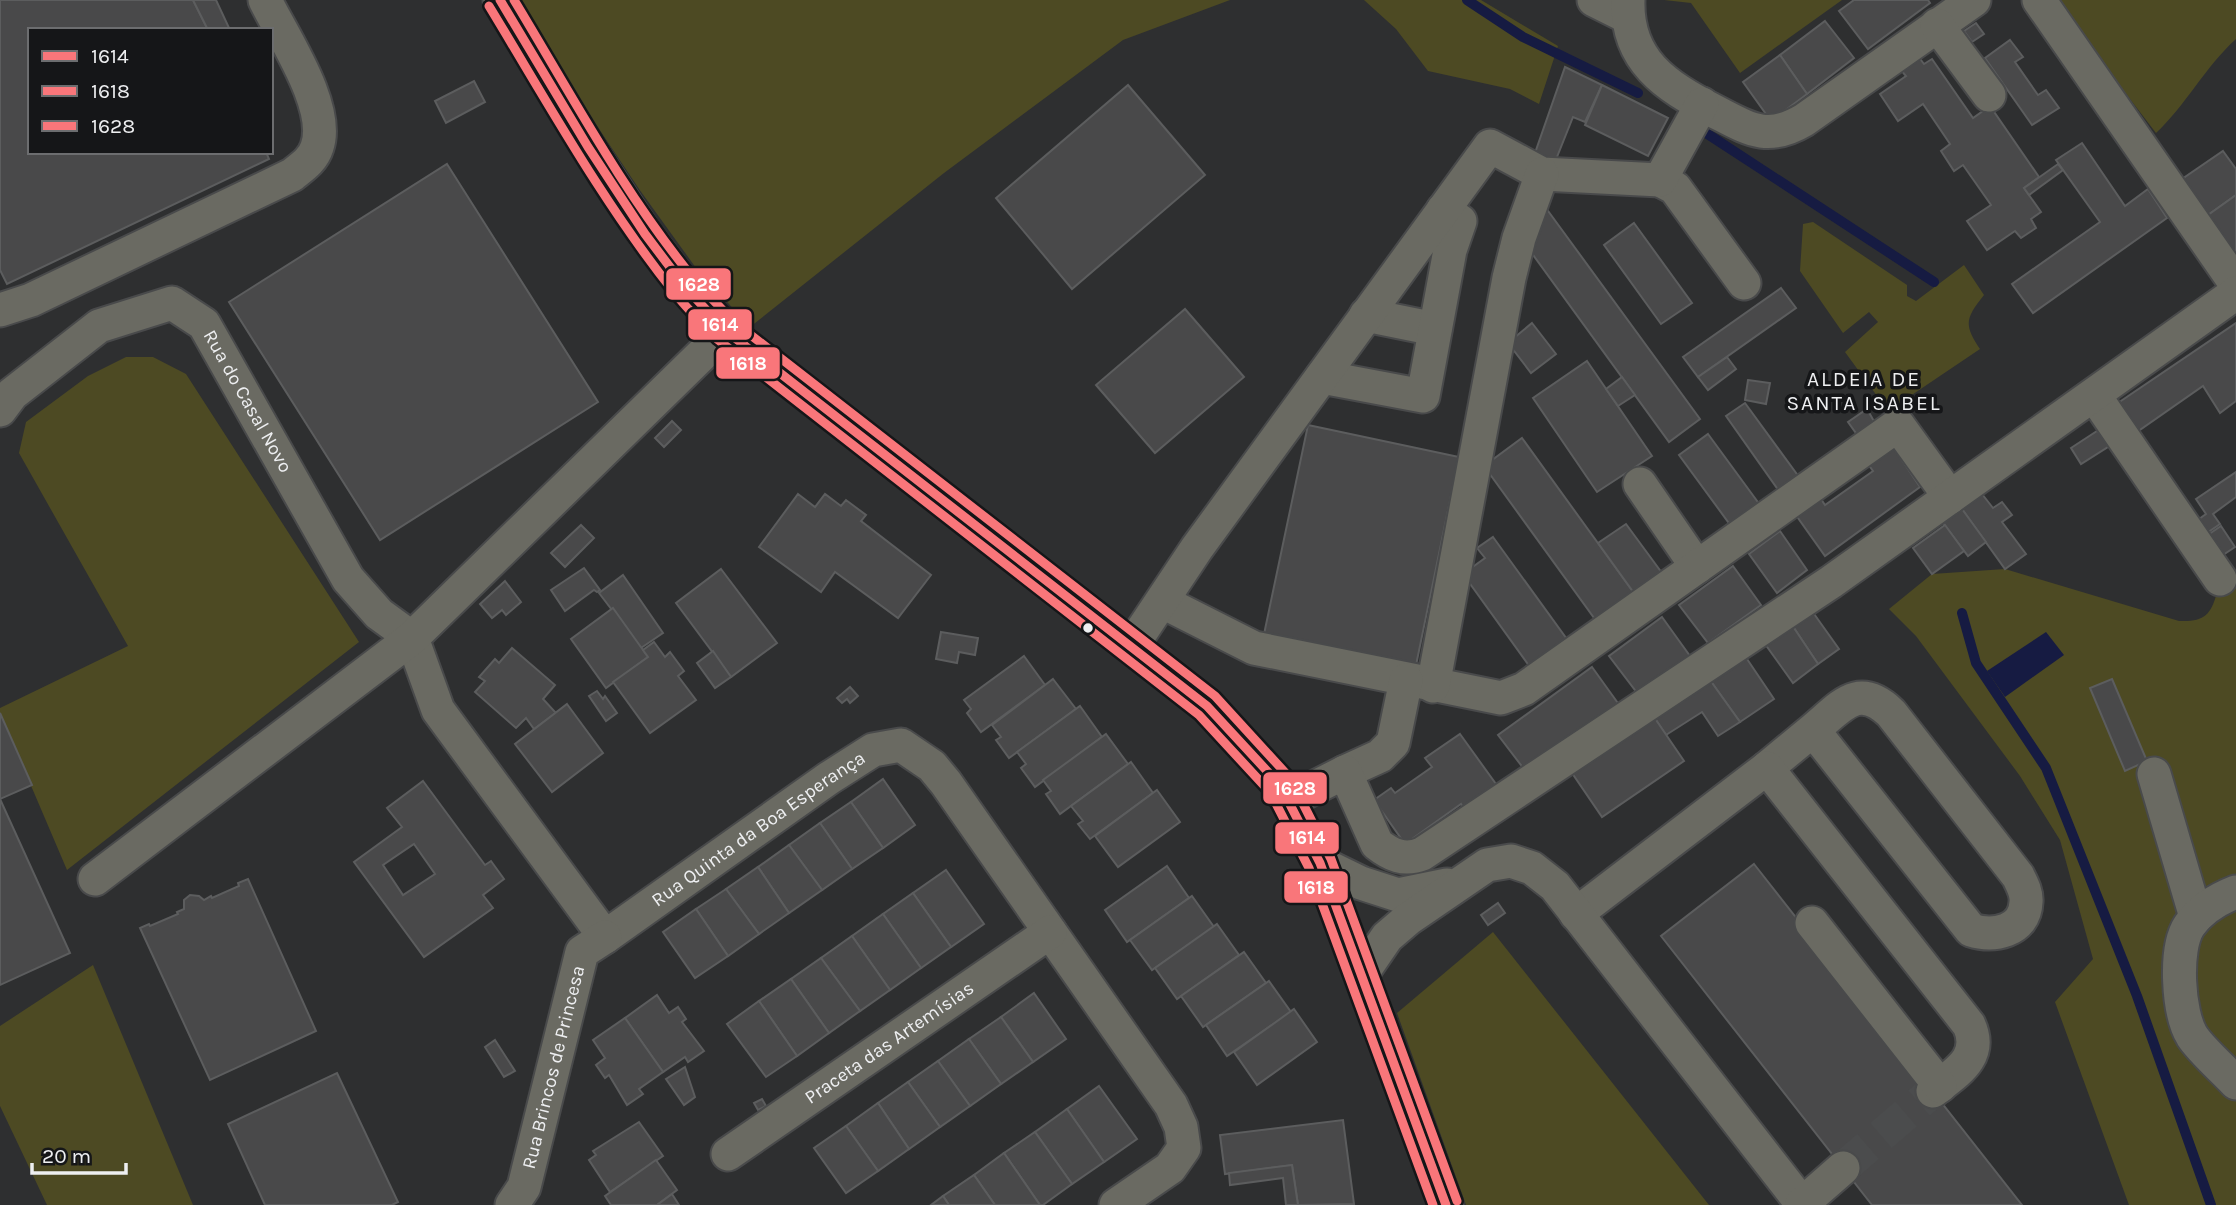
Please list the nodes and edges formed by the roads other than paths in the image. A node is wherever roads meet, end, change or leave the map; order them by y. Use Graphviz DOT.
graph roads {
  1 [pos="265,0"];
  2 [pos="500,0"];
  3 [pos="1594,0"];
  4 [pos="1973,0"];
  5 [pos="2039,0"];
  6 [pos="1628,8"];
  7 [pos="1937,25"];
  8 [pos="1989,94"];
  9 [pos="1702,104"];
  10 [pos="1542,174"];
  11 [pos="1661,180"];
  12 [pos="1443,210"];
  13 [pos="1744,283"];
  14 [pos="2236,284"];
  15 [pos="2236,293"];
  16 [pos="0,310"];
  17 [pos="1366,315"];
  18 [pos="1435,329"];
  19 [pos="726,331"];
  20 [pos="1322,377"];
  21 [pos="2094,395"];
  22 [pos="0,410"];
  23 [pos="1640,484"];
  24 [pos="1950,497"];
  25 [pos="1697,566"];
  26 [pos="2220,579"];
  27 [pos="1163,602"];
  28 [pos="412,638"];
  29 [pos="1131,647"];
  30 [pos="1420,683"];
  31 [pos="1813,730"];
  32 [pos="1767,768"];
  33 [pos="1346,772"];
  34 [pos="2154,774"];
  35 [pos="1289,801"];
  36 [pos="1321,863"];
  37 [pos="95,879"];
  38 [pos="1463,881"];
  39 [pos="2236,892"];
  40 [pos="1576,914"];
  41 [pos="2196,917"];
  42 [pos="1812,923"];
  43 [pos="1050,932"];
  44 [pos="605,937"];
  45 [pos="1361,975"];
  46 [pos="2236,1083"];
  47 [pos="728,1154"];
  48 [pos="1843,1168"];
  49 [pos="512,1205"];
  50 [pos="1116,1205"];
  51 [pos="1446,1205"];
  52 [pos="1802,1205"];
  1 -- 16 [label="street"];
  2 -- 19 [label="street"];
  3 -- 6 [label="street"];
  4 -- 7 [label="street"];
  5 -- 14 [label="street"];
  6 -- 9 [label="street"];
  7 -- 8 [label="street"];
  7 -- 9 [label="street"];
  9 -- 11 [label="street"];
  10 -- 11 [label="street"];
  10 -- 12 [label="street"];
  10 -- 30 [label="street"];
  11 -- 13 [label="street"];
  12 -- 17 [label="street"];
  12 -- 18 [label="street"];
  15 -- 21 [label="street"];
  17 -- 18 [label="street"];
  17 -- 20 [label="street"];
  18 -- 20 [label="street"];
  19 -- 28 [label="street"];
  19 -- 29 [label="street"];
  20 -- 27 [label="street"];
  21 -- 24 [label="street"];
  21 -- 26 [label="street"];
  22 -- 28 [label="street, Rua do Casal Novo"];
  23 -- 25 [label="street"];
  24 -- 25 [label="street"];
  24 -- 33 [label="street"];
  25 -- 30 [label="street"];
  27 -- 29 [label="street"];
  27 -- 30 [label="street"];
  28 -- 37 [label="street"];
  28 -- 44 [label="street"];
  29 -- 35 [label="street"];
  30 -- 33 [label="street"];
  31 -- 31 [label="street"];
  31 -- 32 [label="street"];
  32 -- 40 [label="street"];
  32 -- 42 [label="street"];
  33 -- 35 [label="street"];
  34 -- 41 [label="street"];
  35 -- 36 [label="street"];
  36 -- 38 [label="street"];
  36 -- 45 [label="street"];
  38 -- 40 [label="street"];
  38 -- 45 [label="street"];
  39 -- 41 [label="street"];
  40 -- 52 [label="street"];
  41 -- 46 [label="street"];
  43 -- 44 [label="street, Rua Quinta da Boa Esperança"];
  43 -- 47 [label="street, Praceta das Artemísias"];
  43 -- 50 [label="street, Rua Quinta da Boa Esperança"];
  44 -- 49 [label="street, Rua Brincos de Princesa"];
  45 -- 51 [label="street"];
  48 -- 52 [label="street"];
}
